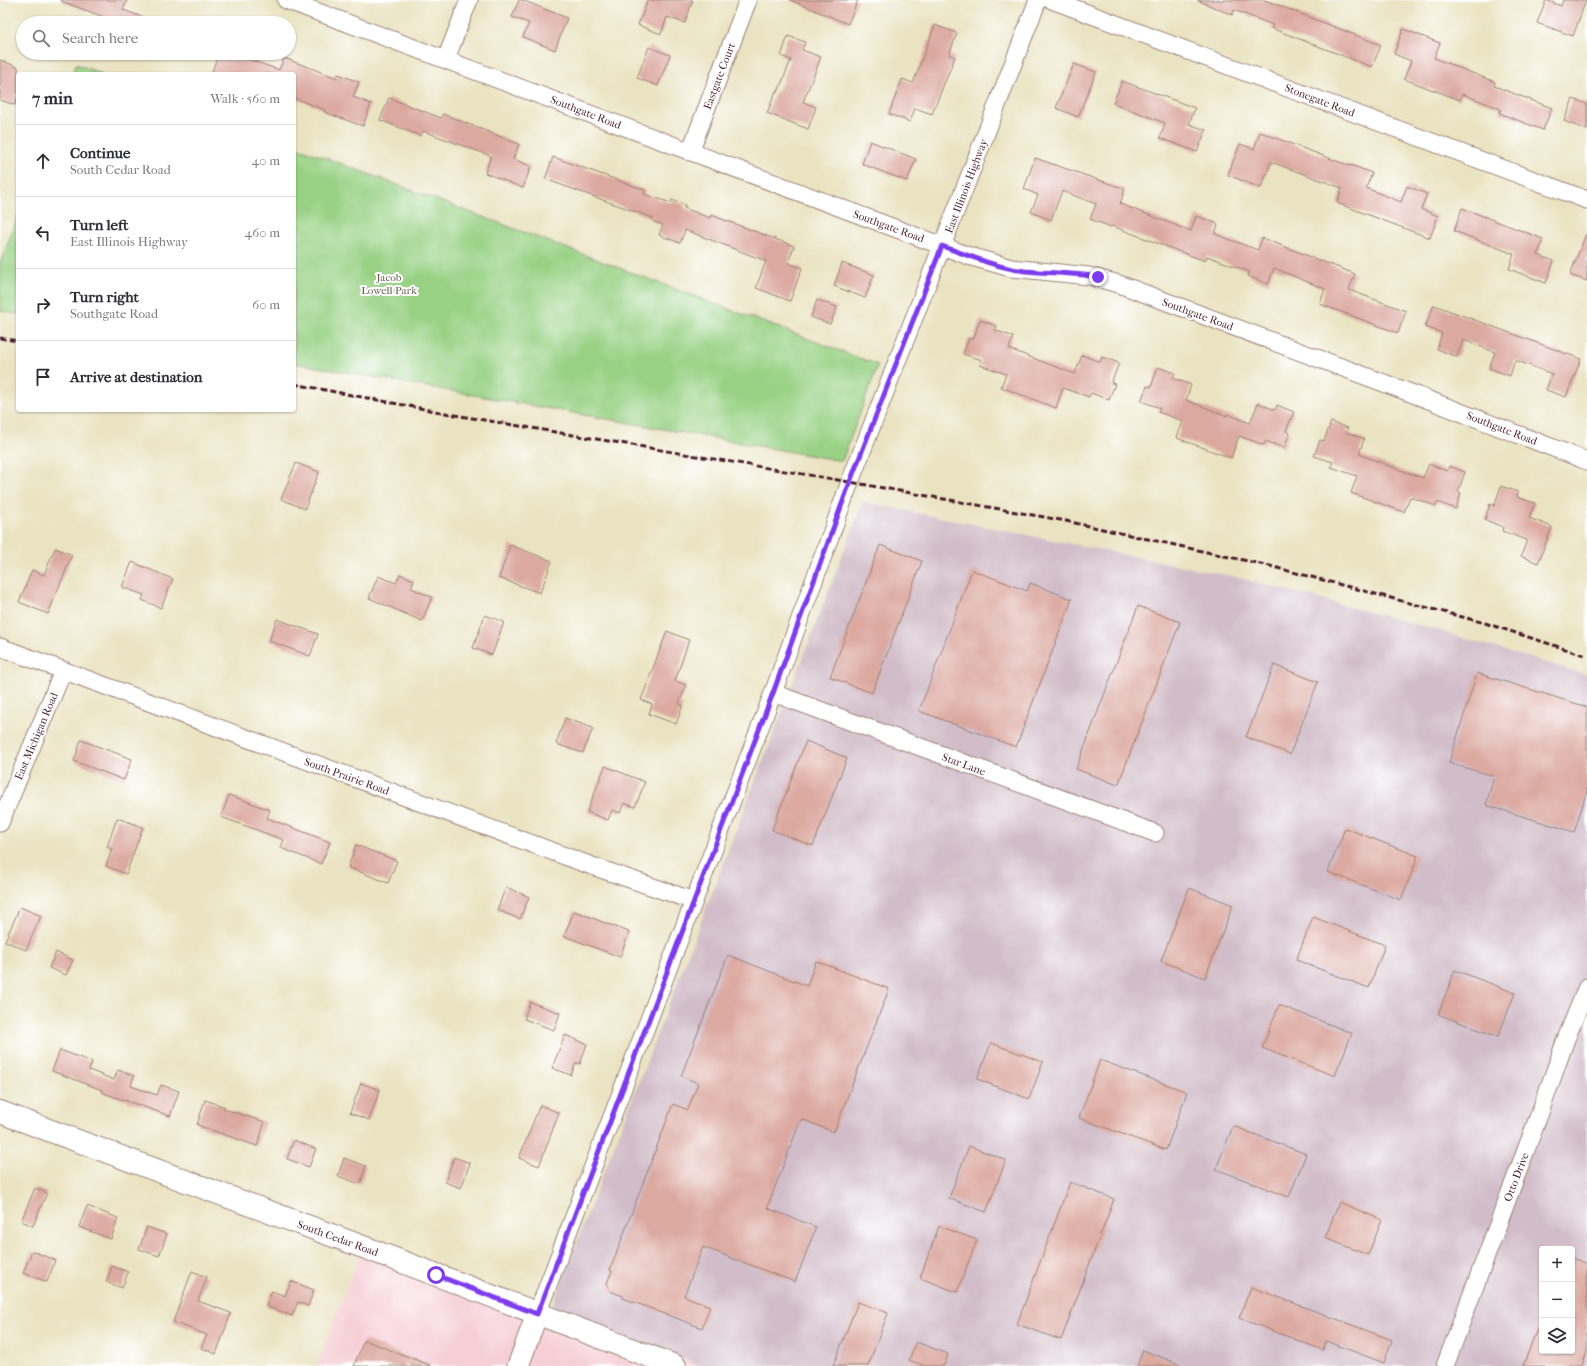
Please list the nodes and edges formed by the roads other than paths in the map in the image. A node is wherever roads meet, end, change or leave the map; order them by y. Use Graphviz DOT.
graph roads {
  1 [pos="286,0"];
  2 [pos="469,0"];
  3 [pos="748,0"];
  4 [pos="1038,0"];
  5 [pos="1052,0"];
  6 [pos="446,59"];
  7 [pos="690,152"];
  8 [pos="1587,200"];
  9 [pos="942,246"];
  10 [pos="1587,461"];
  11 [pos="0,647"];
  12 [pos="64,671"];
  13 [pos="773,693"];
  14 [pos="0,823"];
  15 [pos="1155,833"];
  16 [pos="694,901"];
  17 [pos="1587,988"];
  18 [pos="0,1112"];
  19 [pos="537,1314"];
  20 [pos="518,1366"];
  21 [pos="675,1366"];
  22 [pos="1445,1366"];
  1 -- 6 [label="street, Southgate Road"];
  2 -- 6 [label="street"];
  3 -- 7 [label="street, Eastgate Court"];
  4 -- 9 [label="street, East Illinois Highway"];
  5 -- 8 [label="street, Stonegate Road"];
  6 -- 7 [label="street, Southgate Road"];
  7 -- 9 [label="street, Southgate Road"];
  9 -- 10 [label="street, Southgate Road"];
  9 -- 13 [label="street, East Illinois Highway"];
  11 -- 12 [label="street, South Prairie Road"];
  12 -- 14 [label="street, East Michigan Road"];
  12 -- 16 [label="street, South Prairie Road"];
  13 -- 15 [label="street, Star Lane"];
  13 -- 16 [label="street, East Illinois Highway"];
  16 -- 19 [label="street, East Illinois Highway"];
  17 -- 22 [label="street, Otto Drive"];
  18 -- 19 [label="main road, South Cedar Road"];
  19 -- 20 [label="street"];
  19 -- 21 [label="main road, South Cedar Road"];
}
